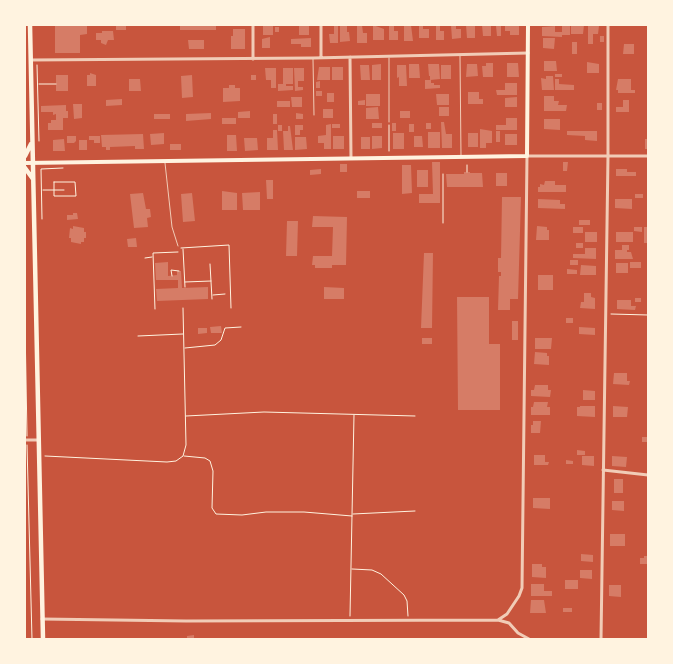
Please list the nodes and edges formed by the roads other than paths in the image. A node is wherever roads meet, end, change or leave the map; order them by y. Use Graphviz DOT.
graph roads {
  1 [pos="30,25"];
  2 [pos="253,25"];
  3 [pos="321,25"];
  4 [pos="528,25"];
  5 [pos="608,25"];
  6 [pos="528,53"];
  7 [pos="460,54"];
  8 [pos="389,55"];
  9 [pos="350,57"];
  10 [pos="313,58"];
  11 [pos="321,58"];
  12 [pos="253,59"];
  13 [pos="30,60"];
  14 [pos="314,115"];
  15 [pos="389,122"];
  16 [pos="33,140"];
  17 [pos="25,156"];
  18 [pos="527,156"];
  19 [pos="608,156"];
  20 [pos="648,156"];
  21 [pos="461,157"];
  22 [pos="351,158"];
  23 [pos="165,160"];
  24 [pos="25,163"];
  25 [pos="33,163"];
  26 [pos="25,168"];
  27 [pos="34,183"];
  28 [pos="178,247"];
  29 [pos="26,440"];
  30 [pos="39,440"];
  31 [pos="603,470"];
  32 [pos="648,475"];
  33 [pos="42,619"];
  34 [pos="498,620"];
  35 [pos="43,639"];
  36 [pos="529,639"];
  37 [pos="601,639"];
  1 -- 13 [label="main road"];
  2 -- 12 [label="street"];
  3 -- 11 [label="street"];
  4 -- 6 [label="main road"];
  5 -- 19 [label="street"];
  6 -- 7 [label="street"];
  6 -- 18 [label="main road"];
  7 -- 8 [label="street"];
  7 -- 21 [label="lane"];
  8 -- 9 [label="street"];
  8 -- 15 [label="lane"];
  9 -- 11 [label="street"];
  9 -- 22 [label="street"];
  10 -- 11 [label="street"];
  10 -- 12 [label="street"];
  10 -- 14 [label="lane"];
  12 -- 13 [label="street"];
  13 -- 16 [label="main road"];
  16 -- 17 [label="main road"];
  16 -- 25 [label="main road"];
  18 -- 19 [label="street"];
  18 -- 21 [label="main road"];
  18 -- 34 [label="street"];
  19 -- 20 [label="street"];
  19 -- 31 [label="street"];
  21 -- 22 [label="main road"];
  22 -- 23 [label="main road"];
  23 -- 25 [label="main road"];
  23 -- 28 [label="lane"];
  24 -- 25 [label="main road"];
  25 -- 27 [label="main road"];
  26 -- 27 [label="main road"];
  27 -- 30 [label="main road"];
  29 -- 30 [label="street"];
  30 -- 33 [label="main road"];
  31 -- 32 [label="street"];
  31 -- 37 [label="street"];
  33 -- 34 [label="street"];
  33 -- 35 [label="main road"];
  34 -- 36 [label="street"];
}
